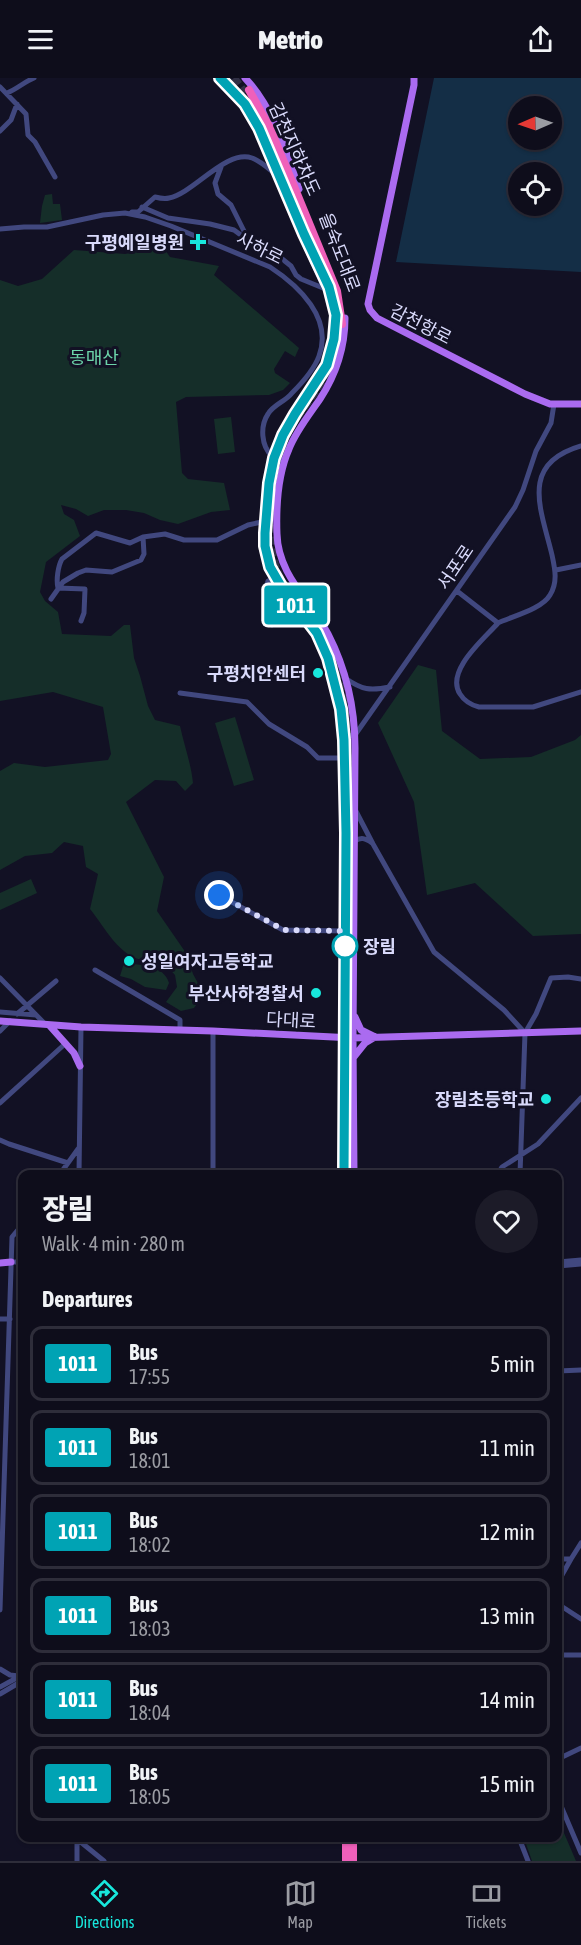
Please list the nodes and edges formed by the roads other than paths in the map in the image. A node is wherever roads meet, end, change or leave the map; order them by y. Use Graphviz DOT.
graph roads {
  1 [pos="34,78"];
  2 [pos="220,78"];
  3 [pos="245,78"];
  4 [pos="414,78"];
  5 [pos="0,87"];
  6 [pos="247,92"];
  7 [pos="7,93"];
  8 [pos="17,104"];
  9 [pos="0,131"];
  10 [pos="221,165"];
  11 [pos="55,177"];
  12 [pos="279,177"];
  13 [pos="142,207"];
  14 [pos="125,213"];
  15 [pos="0,229"];
  16 [pos="250,243"];
  17 [pos="308,243"];
  18 [pos="329,275"];
  19 [pos="340,324"];
  20 [pos="554,404"];
  21 [pos="581,404"];
  22 [pos="581,446"];
  23 [pos="274,458"];
  24 [pos="285,461"];
  25 [pos="278,495"];
  26 [pos="266,521"];
  27 [pos="143,537"];
  28 [pos="581,565"];
  29 [pos="556,570"];
  30 [pos="276,578"];
  31 [pos="58,588"];
  32 [pos="457,591"];
  33 [pos="51,599"];
  34 [pos="81,621"];
  35 [pos="498,622"];
  36 [pos="272,625"];
  37 [pos="345,678"];
  38 [pos="390,687"];
  39 [pos="581,692"];
  40 [pos="180,693"];
  41 [pos="355,735"];
  42 [pos="344,736"];
  43 [pos="345,758"];
  44 [pos="346,792"];
  45 [pos="355,808"];
  46 [pos="355,841"];
  47 [pos="373,844"];
  48 [pos="219,895"];
  49 [pos="345,931"];
  50 [pos="95,970"];
  51 [pos="0,978"];
  52 [pos="581,979"];
  53 [pos="56,981"];
  54 [pos="27,1006"];
  55 [pos="0,1012"];
  56 [pos="17,1014"];
  57 [pos="353,1014"];
  58 [pos="36,1015"];
  59 [pos="0,1020"];
  60 [pos="344,1020"];
  61 [pos="10,1022"];
  62 [pos="47,1024"];
  63 [pos="81,1027"];
  64 [pos="180,1030"];
  65 [pos="0,1031"];
  66 [pos="213,1031"];
  67 [pos="581,1031"];
  68 [pos="525,1033"];
  69 [pos="327,1036"];
  70 [pos="344,1037"];
  71 [pos="375,1037"];
  72 [pos="353,1038"];
  73 [pos="66,1042"];
  74 [pos="344,1053"];
  75 [pos="353,1058"];
  76 [pos="80,1066"];
  77 [pos="581,1098"];
  78 [pos="0,1103"];
  79 [pos="0,1140"];
  80 [pos="79,1148"];
  81 [pos="520,1156"];
  82 [pos="68,1163"];
  83 [pos="63,1170"];
  84 [pos="79,1170"];
  85 [pos="213,1170"];
  86 [pos="344,1170"];
  87 [pos="354,1170"];
  88 [pos="500,1170"];
  89 [pos="520,1170"];
  90 [pos="18,1230"];
  91 [pos="11,1262"];
  92 [pos="581,1262"];
  93 [pos="0,1263"];
  94 [pos="18,1263"];
  95 [pos="562,1264"];
  96 [pos="0,1319"];
  97 [pos="10,1319"];
  98 [pos="581,1370"];
  99 [pos="562,1371"];
  100 [pos="0,1376"];
  101 [pos="8,1376"];
  102 [pos="3,1464"];
  103 [pos="2,1512"];
  104 [pos="581,1543"];
  105 [pos="571,1558"];
  106 [pos="562,1559"];
  107 [pos="562,1575"];
  108 [pos="562,1607"];
  109 [pos="0,1610"];
  110 [pos="581,1619"];
  111 [pos="562,1654"];
  112 [pos="581,1655"];
  113 [pos="0,1669"];
  114 [pos="18,1676"];
  115 [pos="18,1680"];
  116 [pos="0,1691"];
  117 [pos="581,1748"];
  118 [pos="562,1756"];
  119 [pos="562,1808"];
  120 [pos="77,1842"];
  121 [pos="82,1842"];
  122 [pos="346,1842"];
  123 [pos="353,1842"];
  124 [pos="521,1842"];
  125 [pos="581,1853"];
  126 [pos="77,1861"];
  127 [pos="104,1861"];
  128 [pos="346,1861"];
  129 [pos="353,1861"];
  130 [pos="528,1861"];
  1 -- 7 [label="street"];
  2 -- 12 [label="main road, 을숙도대로"];
  3 -- 18 [label="main road, 을숙도대로"];
  4 -- 20 [label="main road, 감천항로"];
  5 -- 7 [label="street"];
  6 -- 18 [label="highway, 감천지하차도"];
  7 -- 8 [label="street"];
  8 -- 9 [label="street"];
  8 -- 11 [label="street"];
  10 -- 12 [label="street"];
  10 -- 13 [label="street"];
  10 -- 16 [label="street"];
  12 -- 17 [label="main road, 을숙도대로"];
  13 -- 14 [label="street"];
  13 -- 16 [label="street"];
  14 -- 15 [label="street, 사하로"];
  14 -- 23 [label="street, 사하로"];
  16 -- 17 [label="street"];
  17 -- 18 [label="main road, 을숙도대로"];
  18 -- 19 [label="highway, 감천지하차도"];
  18 -- 23 [label="main road, 을숙도대로"];
  18 -- 24 [label="main road, 을숙도대로"];
  20 -- 21 [label="main road, 감천항로"];
  20 -- 32 [label="street, 서포로"];
  22 -- 29 [label="street"];
  23 -- 24 [label="street"];
  23 -- 25 [label="main road"];
  23 -- 26 [label="main road, 을숙도대로"];
  24 -- 25 [label="main road, 을숙도대로"];
  25 -- 37 [label="main road, 을숙도대로"];
  26 -- 27 [label="street"];
  26 -- 30 [label="main road, 을숙도대로"];
  27 -- 31 [label="street"];
  27 -- 31 [label="street"];
  28 -- 29 [label="street"];
  29 -- 35 [label="street"];
  30 -- 36 [label="street"];
  30 -- 42 [label="main road, 을숙도대로"];
  31 -- 33 [label="street"];
  31 -- 34 [label="street"];
  32 -- 35 [label="street"];
  32 -- 38 [label="street, 서포로"];
  35 -- 39 [label="street"];
  37 -- 38 [label="street"];
  37 -- 41 [label="main road, 을숙도대로"];
  38 -- 41 [label="street, 서포로"];
  40 -- 43 [label="street"];
  41 -- 42 [label="street"];
  41 -- 45 [label="main road, 을숙도대로"];
  42 -- 43 [label="main road, 을숙도대로"];
  43 -- 44 [label="main road, 을숙도대로"];
  44 -- 45 [label="street"];
  44 -- 49 [label="main road, 을숙도대로"];
  45 -- 46 [label="main road, 을숙도대로"];
  45 -- 47 [label="street"];
  46 -- 47 [label="street"];
  46 -- 57 [label="main road, 을숙도대로"];
  47 -- 68 [label="street"];
  48 -- 49 [label="street"];
  49 -- 60 [label="main road, 을숙도대로"];
  50 -- 64 [label="street"];
  51 -- 54 [label="street"];
  52 -- 68 [label="street"];
  53 -- 54 [label="street"];
  54 -- 56 [label="street"];
  54 -- 58 [label="street"];
  55 -- 56 [label="street"];
  56 -- 58 [label="street"];
  57 -- 71 [label="main road"];
  57 -- 72 [label="main road, 을숙도대로"];
  58 -- 62 [label="street"];
  59 -- 61 [label="main road, 다대로"];
  60 -- 69 [label="main road"];
  60 -- 70 [label="main road, 을숙도대로"];
  61 -- 62 [label="main road, 다대로"];
  61 -- 65 [label="street"];
  62 -- 63 [label="main road, 다대로"];
  62 -- 73 [label="main road"];
  63 -- 64 [label="main road, 다대로"];
  63 -- 76 [label="street"];
  64 -- 66 [label="main road, 다대로"];
  66 -- 69 [label="main road, 다대로"];
  66 -- 85 [label="street"];
  67 -- 68 [label="main road, 다대로"];
  68 -- 71 [label="main road, 다대로"];
  68 -- 81 [label="street"];
  69 -- 70 [label="main road, 다대로"];
  69 -- 74 [label="main road"];
  70 -- 72 [label="main road, 다대로"];
  70 -- 74 [label="main road, 을숙도대로"];
  71 -- 72 [label="main road, 다대로"];
  71 -- 75 [label="main road"];
  72 -- 75 [label="main road, 을숙도대로"];
  73 -- 76 [label="main road"];
  73 -- 78 [label="street"];
  74 -- 86 [label="main road, 을숙도대로"];
  75 -- 87 [label="main road, 을숙도대로"];
  76 -- 80 [label="street"];
  77 -- 81 [label="street"];
  79 -- 82 [label="street"];
  80 -- 82 [label="street"];
  80 -- 84 [label="street"];
  81 -- 88 [label="street"];
  81 -- 89 [label="street"];
  82 -- 83 [label="street"];
  90 -- 91 [label="street"];
  91 -- 93 [label="main road"];
  91 -- 94 [label="street"];
  91 -- 97 [label="street"];
  92 -- 95 [label="street"];
  96 -- 97 [label="street"];
  97 -- 101 [label="street"];
  98 -- 99 [label="street"];
  100 -- 101 [label="street"];
  101 -- 102 [label="street"];
  102 -- 103 [label="street"];
  103 -- 109 [label="street"];
  104 -- 105 [label="street"];
  105 -- 106 [label="street"];
  105 -- 107 [label="street"];
  108 -- 110 [label="street"];
  111 -- 112 [label="street"];
  113 -- 114 [label="street"];
  115 -- 116 [label="street"];
  117 -- 118 [label="street"];
  119 -- 125 [label="street"];
  120 -- 126 [label="street"];
  121 -- 127 [label="street"];
  122 -- 128 [label="highway"];
  123 -- 129 [label="highway"];
  124 -- 130 [label="street"];
}
